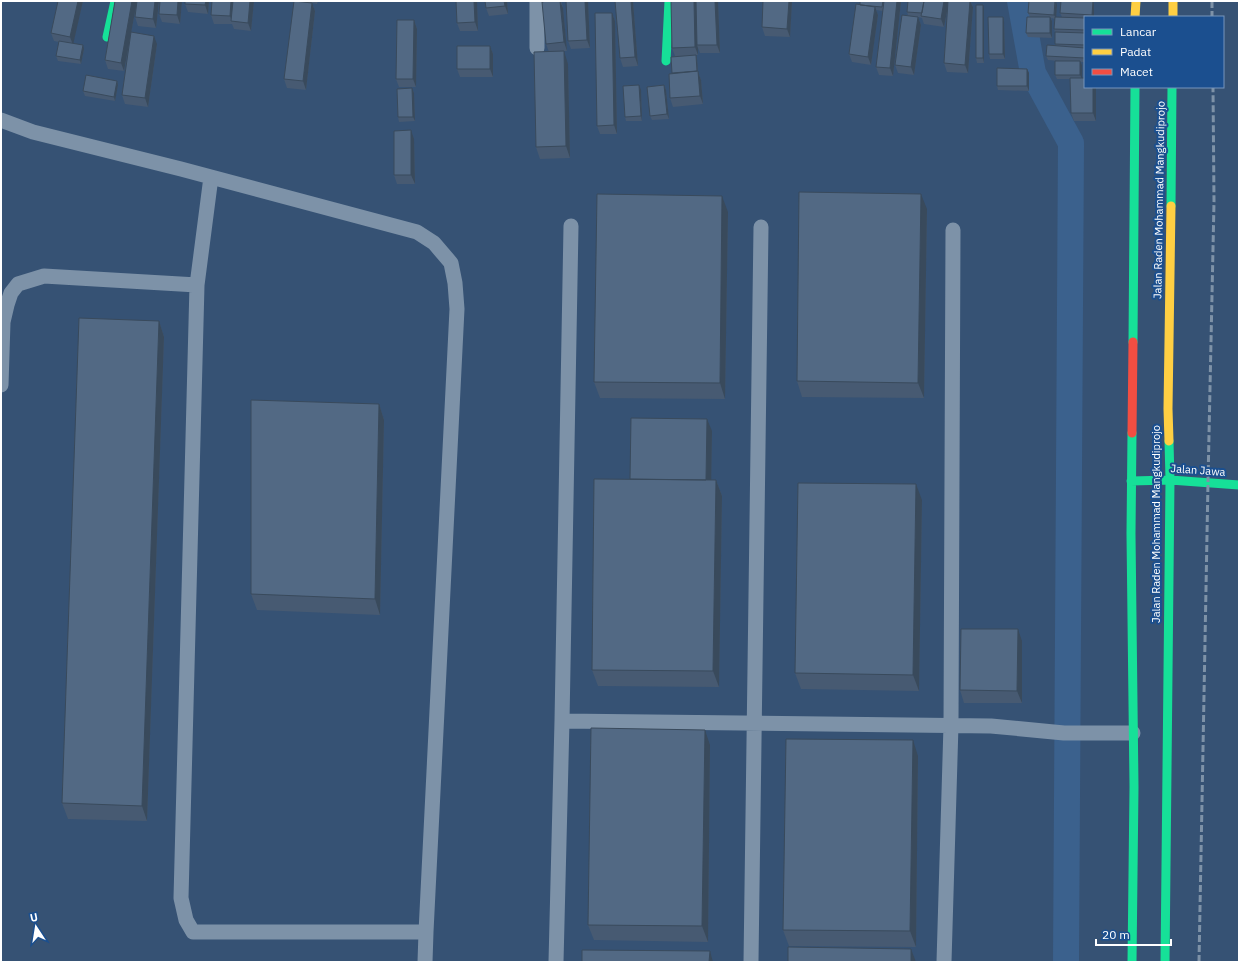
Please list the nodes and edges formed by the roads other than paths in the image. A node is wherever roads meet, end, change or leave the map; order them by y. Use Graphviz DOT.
graph roads {
  1 [pos="115,1"];
  2 [pos="537,1"];
  3 [pos="669,1"];
  4 [pos="1136,1"];
  5 [pos="1173,1"];
  6 [pos="1136,16"];
  7 [pos="1173,16"];
  8 [pos="107,37"];
  9 [pos="537,48"];
  10 [pos="666,61"];
  11 [pos="1135,88"];
  12 [pos="1172,88"];
  13 [pos="1,120"];
  14 [pos="211,177"];
  15 [pos="571,226"];
  16 [pos="761,227"];
  17 [pos="953,230"];
  18 [pos="197,285"];
  19 [pos="1,385"];
  20 [pos="1170,480"];
  21 [pos="1131,481"];
  22 [pos="1239,485"];
  23 [pos="562,721"];
  24 [pos="754,723"];
  25 [pos="951,725"];
  26 [pos="1133,733"];
  27 [pos="426,932"];
  28 [pos="425,962"];
  29 [pos="556,962"];
  30 [pos="751,962"];
  31 [pos="944,962"];
  32 [pos="1132,962"];
  33 [pos="1165,962"];
  1 -- 8 [label="main road"];
  2 -- 9 [label="lane"];
  3 -- 10 [label="main road"];
  4 -- 6 [label="main road"];
  5 -- 7 [label="main road"];
  11 -- 21 [label="main road"];
  12 -- 20 [label="main road, Jalan Raden Mohammad Mangkudiprojo"];
  13 -- 14 [label="lane"];
  14 -- 18 [label="lane"];
  14 -- 27 [label="lane"];
  15 -- 23 [label="lane"];
  16 -- 24 [label="lane"];
  17 -- 25 [label="lane"];
  18 -- 19 [label="lane"];
  18 -- 27 [label="lane"];
  20 -- 21 [label="main road, Jalan Jawa"];
  20 -- 22 [label="main road, Jalan Jawa"];
  20 -- 33 [label="main road, Jalan Raden Mohammad Mangkudiprojo"];
  21 -- 26 [label="main road"];
  23 -- 24 [label="lane"];
  23 -- 29 [label="lane"];
  24 -- 25 [label="lane"];
  24 -- 30 [label="lane"];
  25 -- 26 [label="lane"];
  25 -- 31 [label="lane"];
  26 -- 32 [label="main road"];
  27 -- 28 [label="lane"];
}
